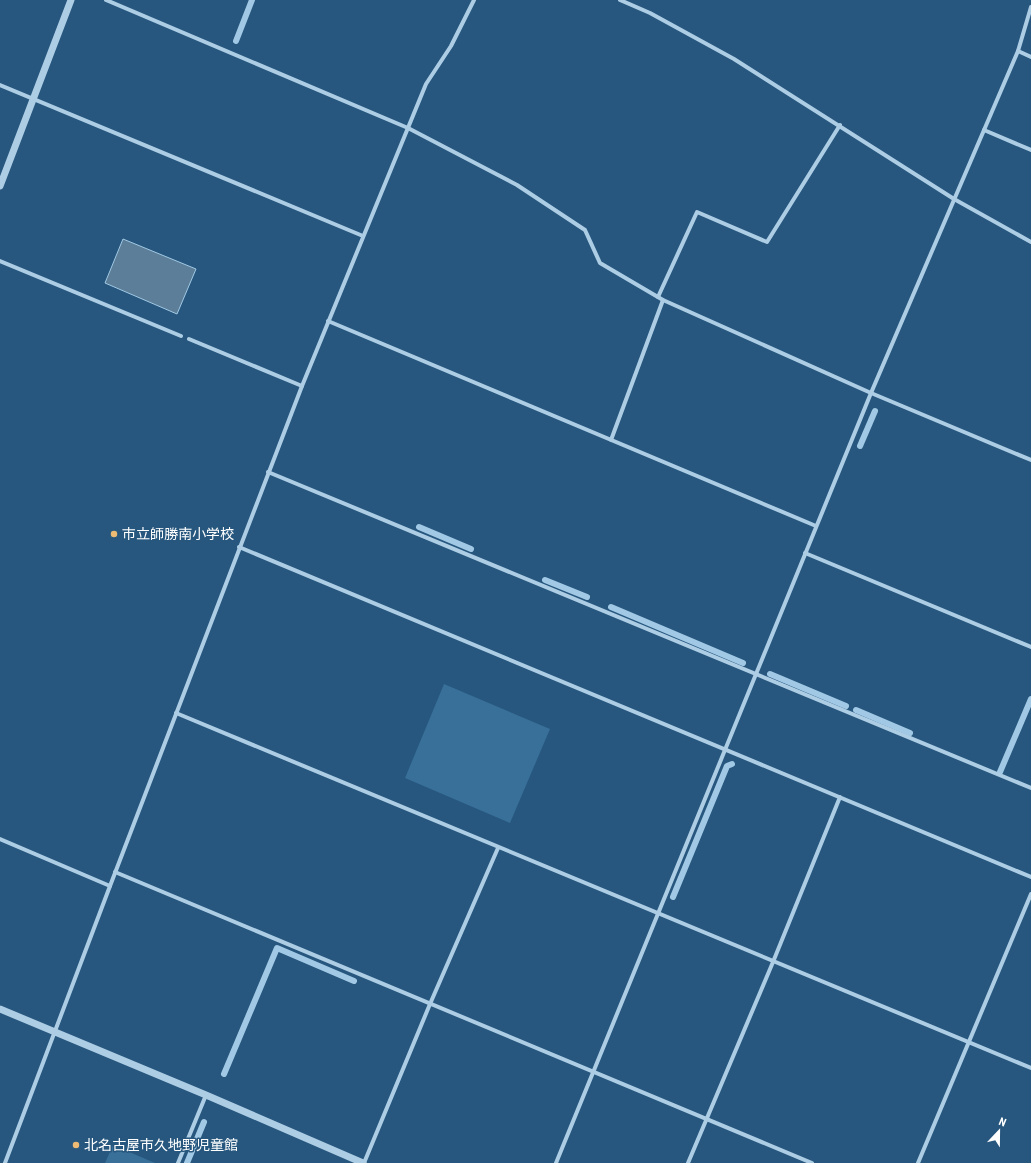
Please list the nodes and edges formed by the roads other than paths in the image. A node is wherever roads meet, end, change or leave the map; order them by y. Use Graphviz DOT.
graph roads {
  1 [pos="71,0"];
  2 [pos="106,0"];
  3 [pos="474,0"];
  4 [pos="620,0"];
  5 [pos="1031,7"];
  6 [pos="1018,52"];
  7 [pos="1031,57"];
  8 [pos="0,84"];
  9 [pos="34,98"];
  10 [pos="840,125"];
  11 [pos="408,128"];
  12 [pos="984,130"];
  13 [pos="1031,150"];
  14 [pos="0,186"];
  15 [pos="954,199"];
  16 [pos="363,236"];
  17 [pos="1031,242"];
  18 [pos="0,261"];
  19 [pos="658,297"];
  20 [pos="663,300"];
  21 [pos="328,320"];
  22 [pos="181,336"];
  23 [pos="189,339"];
  24 [pos="302,386"];
  25 [pos="871,393"];
  26 [pos="611,440"];
  27 [pos="1031,460"];
  28 [pos="268,472"];
  29 [pos="816,526"];
  30 [pos="239,547"];
  31 [pos="805,553"];
  32 [pos="1031,647"];
  33 [pos="756,674"];
  34 [pos="176,713"];
  35 [pos="725,749"];
  36 [pos="1031,788"];
  37 [pos="840,797"];
  38 [pos="0,839"];
  39 [pos="498,848"];
  40 [pos="115,872"];
  41 [pos="1031,877"];
  42 [pos="110,886"];
  43 [pos="1031,894"];
  44 [pos="658,914"];
  45 [pos="773,962"];
  46 [pos="430,1004"];
  47 [pos="0,1009"];
  48 [pos="55,1032"];
  49 [pos="969,1043"];
  50 [pos="1031,1068"];
  51 [pos="593,1072"];
  52 [pos="206,1095"];
  53 [pos="707,1119"];
  54 [pos="5,1163"];
  55 [pos="178,1163"];
  56 [pos="364,1163"];
  57 [pos="556,1163"];
  58 [pos="688,1163"];
  59 [pos="812,1163"];
  60 [pos="918,1163"];
  1 -- 9 [label="street"];
  2 -- 11 [label="street"];
  3 -- 11 [label="street"];
  4 -- 10 [label="street"];
  5 -- 6 [label="street"];
  6 -- 7 [label="street"];
  6 -- 12 [label="street"];
  8 -- 9 [label="street"];
  9 -- 14 [label="street"];
  9 -- 16 [label="street"];
  10 -- 15 [label="street"];
  10 -- 19 [label="street"];
  11 -- 16 [label="street"];
  11 -- 19 [label="street"];
  12 -- 13 [label="street"];
  12 -- 15 [label="street"];
  15 -- 17 [label="street"];
  15 -- 25 [label="street"];
  16 -- 21 [label="street"];
  18 -- 22 [label="street"];
  19 -- 20 [label="street"];
  20 -- 25 [label="street"];
  20 -- 26 [label="street"];
  21 -- 24 [label="street"];
  21 -- 26 [label="street"];
  23 -- 24 [label="street"];
  24 -- 28 [label="street"];
  25 -- 27 [label="street"];
  25 -- 29 [label="street"];
  26 -- 29 [label="street"];
  28 -- 30 [label="street"];
  28 -- 33 [label="street"];
  29 -- 31 [label="street"];
  30 -- 34 [label="street"];
  30 -- 35 [label="street"];
  31 -- 32 [label="street"];
  31 -- 33 [label="street"];
  33 -- 35 [label="street"];
  33 -- 36 [label="street"];
  34 -- 39 [label="street"];
  34 -- 40 [label="street"];
  35 -- 37 [label="street"];
  35 -- 44 [label="street"];
  37 -- 41 [label="street"];
  37 -- 45 [label="street"];
  38 -- 42 [label="street"];
  39 -- 44 [label="street"];
  39 -- 46 [label="street"];
  40 -- 42 [label="street"];
  40 -- 46 [label="street"];
  42 -- 48 [label="street"];
  43 -- 49 [label="street"];
  44 -- 45 [label="street"];
  44 -- 51 [label="street"];
  45 -- 49 [label="street"];
  45 -- 53 [label="street"];
  46 -- 51 [label="street"];
  46 -- 56 [label="street"];
  47 -- 48 [label="street"];
  48 -- 52 [label="street"];
  48 -- 54 [label="street"];
  49 -- 50 [label="street"];
  49 -- 60 [label="street"];
  51 -- 53 [label="street"];
  51 -- 57 [label="street"];
  52 -- 55 [label="street"];
  52 -- 56 [label="street"];
  53 -- 58 [label="street"];
  53 -- 59 [label="street"];
}
